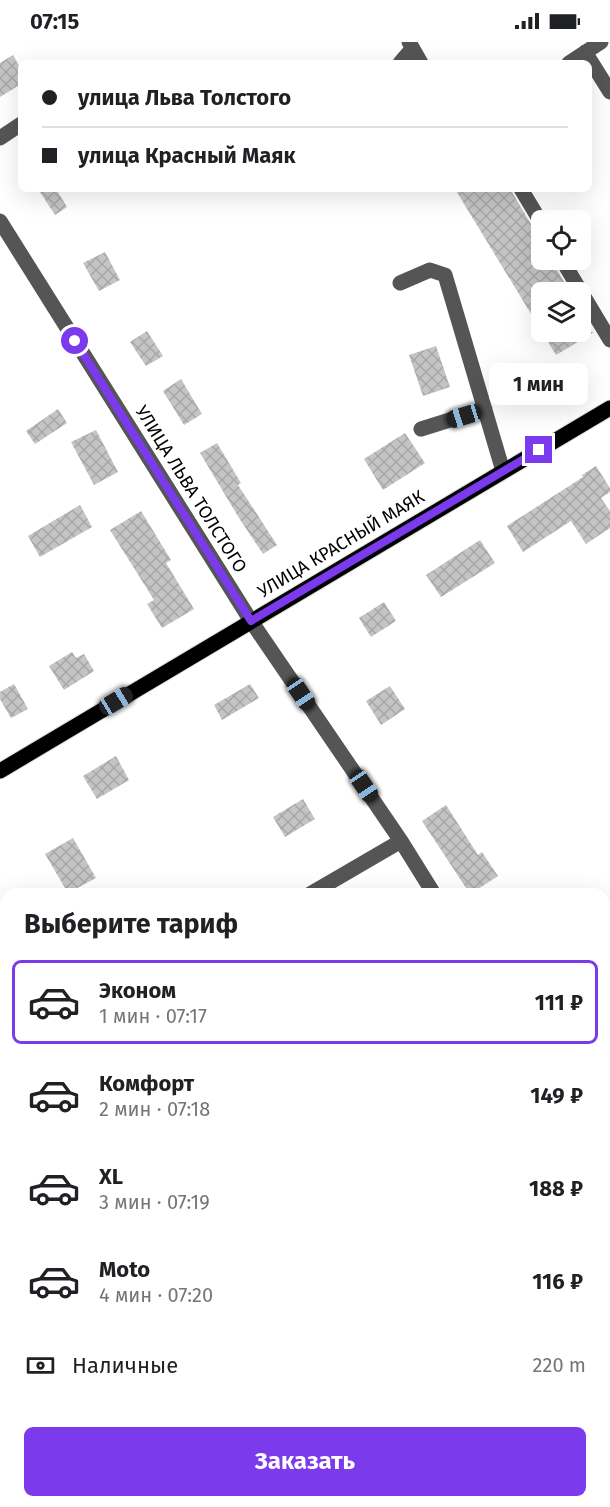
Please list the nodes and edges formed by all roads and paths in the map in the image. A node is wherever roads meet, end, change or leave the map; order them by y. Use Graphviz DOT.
graph roads {
  1 [pos="600,42"];
  2 [pos="411,45"];
  3 [pos="585,52"];
  4 [pos="402,60"];
  5 [pos="419,60"];
  6 [pos="573,60"];
  7 [pos="590,60"];
  8 [pos="592,63"];
  9 [pos="610,92"];
  10 [pos="18,126"];
  11 [pos="0,138"];
  12 [pos="523,192"];
  13 [pos="534,210"];
  14 [pos="0,220"];
  15 [pos="568,270"];
  16 [pos="400,283"];
  17 [pos="610,340"];
  18 [pos="610,408"];
  19 [pos="485,409"];
  20 [pos="421,429"];
  21 [pos="503,471"];
  22 [pos="251,621"];
  23 [pos="0,771"];
  24 [pos="401,841"];
  25 [pos="320,888"];
  26 [pos="430,888"];
  1 -- 3 [label="street"];
  2 -- 4 [label="street"];
  2 -- 5 [label="street"];
  3 -- 6 [label="street"];
  3 -- 7 [label="street"];
  8 -- 9 [label="street"];
  10 -- 11 [label="street"];
  12 -- 13 [label="street"];
  14 -- 22 [label="street, УЛИЦА ЛЬВА ТОЛСТОГО"];
  15 -- 17 [label="street"];
  16 -- 19 [label="street"];
  18 -- 21 [label="main road, УЛИЦА КРАСНЫЙ МАЯК"];
  19 -- 20 [label="street"];
  19 -- 21 [label="street"];
  21 -- 22 [label="main road, УЛИЦА КРАСНЫЙ МАЯК"];
  22 -- 23 [label="main road, УЛИЦА КРАСНЫЙ МАЯК"];
  22 -- 24 [label="street, УЛИЦА ЛЬВА ТОЛСТОГО"];
  24 -- 25 [label="street"];
  24 -- 26 [label="street, УЛИЦА ЛЬВА ТОЛСТОГО"];
}
